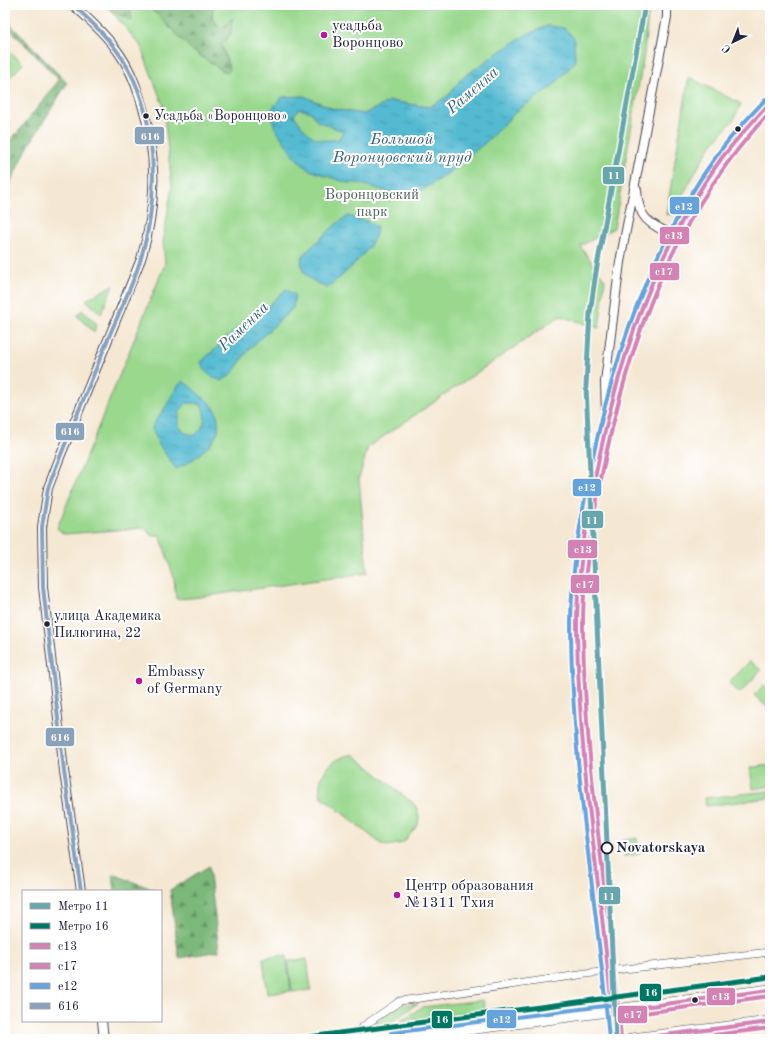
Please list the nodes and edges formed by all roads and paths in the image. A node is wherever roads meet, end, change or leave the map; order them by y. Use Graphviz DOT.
graph roads {
  1 [pos="73,5"];
  2 [pos="667,5"];
  3 [pos="770,103"];
  4 [pos="636,180"];
  5 [pos="675,236"];
  6 [pos="606,420"];
  7 [pos="81,890"];
  8 [pos="770,952"];
  9 [pos="608,971"];
  10 [pos="770,990"];
  11 [pos="613,1011"];
  12 [pos="102,1022"];
  13 [pos="770,1022"];
  14 [pos="104,1039"];
  15 [pos="349,1039"];
  16 [pos="392,1039"];
  17 [pos="615,1039"];
  18 [pos="632,1039"];
  1 -- 7 [label="street"];
  2 -- 4 [label="street"];
  3 -- 5 [label="street"];
  4 -- 5 [label="street"];
  4 -- 6 [label="street"];
  5 -- 6 [label="street"];
  6 -- 9 [label="street"];
  8 -- 9 [label="street"];
  9 -- 11 [label="street"];
  9 -- 15 [label="street"];
  10 -- 11 [label="main road"];
  11 -- 16 [label="main road"];
  11 -- 17 [label="street"];
  12 -- 14 [label="street"];
  13 -- 18 [label="main road"];
}
